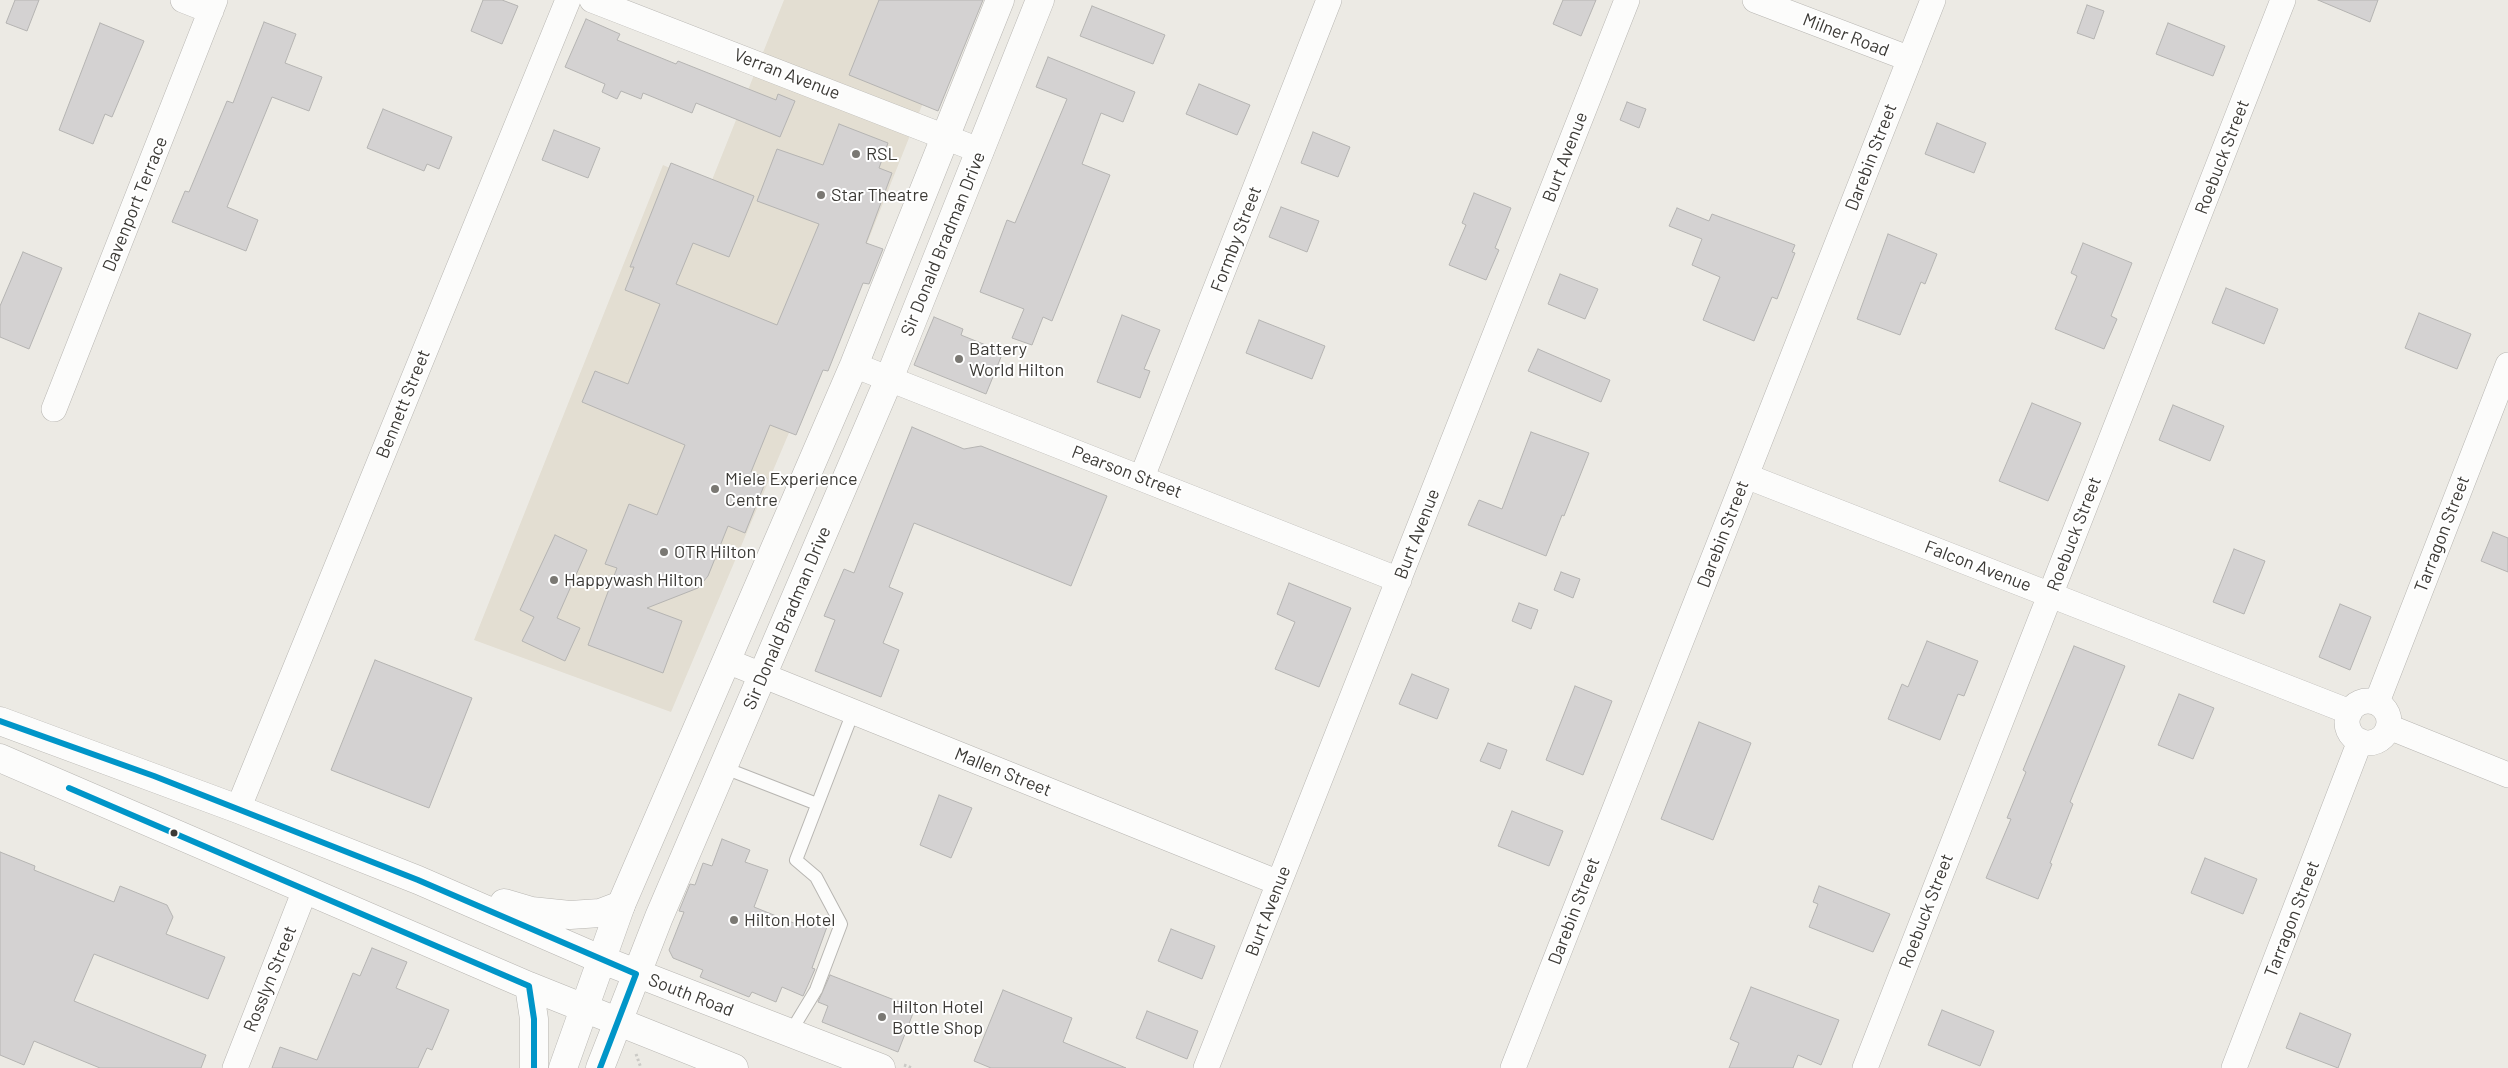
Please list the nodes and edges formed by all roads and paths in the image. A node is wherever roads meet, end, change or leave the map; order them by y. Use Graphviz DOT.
graph roads {
  1 [pos="183,0"];
  2 [pos="568,0"];
  3 [pos="1000,0"];
  4 [pos="1040,0"];
  5 [pos="1329,0"];
  6 [pos="1627,0"];
  7 [pos="1755,0"];
  8 [pos="1933,0"];
  9 [pos="2283,0"];
  10 [pos="605,2"];
  11 [pos="213,5"];
  12 [pos="1910,59"];
  13 [pos="947,136"];
  14 [pos="981,151"];
  15 [pos="854,365"];
  16 [pos="2508,365"];
  17 [pos="889,379"];
  18 [pos="54,408"];
  19 [pos="1746,476"];
  20 [pos="1142,478"];
  21 [pos="1399,580"];
  22 [pos="2050,594"];
  23 [pos="727,661"];
  24 [pos="762,676"];
  25 [pos="2377,702"];
  26 [pos="853,712"];
  27 [pos="2350,712"];
  28 [pos="0,721"];
  29 [pos="2389,727"];
  30 [pos="2360,741"];
  31 [pos="0,758"];
  32 [pos="722,767"];
  33 [pos="2508,775"];
  34 [pos="817,804"];
  35 [pos="238,809"];
  36 [pos="418,880"];
  37 [pos="1279,883"];
  38 [pos="305,890"];
  39 [pos="621,904"];
  40 [pos="600,959"];
  41 [pos="636,974"];
  42 [pos="529,986"];
  43 [pos="584,1007"];
  44 [pos="617,1022"];
  45 [pos="790,1033"];
  46 [pos="635,1051"];
  47 [pos="235,1068"];
  48 [pos="534,1068"];
  49 [pos="563,1068"];
  50 [pos="600,1068"];
  51 [pos="641,1068"];
  52 [pos="734,1068"];
  53 [pos="881,1068"];
  54 [pos="1206,1068"];
  55 [pos="1513,1068"];
  56 [pos="1865,1068"];
  57 [pos="2234,1068"];
  1 -- 11 [label="street"];
  2 -- 35 [label="street, Bennett Street"];
  3 -- 13 [label="main road, Sir Donald Bradman Drive"];
  4 -- 14 [label="main road, Sir Donald Bradman Drive"];
  5 -- 20 [label="street, Formby Street"];
  6 -- 21 [label="street, Burt Avenue"];
  7 -- 12 [label="street, Milner Road"];
  8 -- 12 [label="street, Darebin Street"];
  9 -- 22 [label="street, Roebuck Street"];
  10 -- 13 [label="street, Verran Avenue"];
  11 -- 18 [label="street, Davenport Terrace"];
  12 -- 19 [label="street, Darebin Street"];
  13 -- 14 [label="street, Verran Avenue"];
  13 -- 15 [label="main road, Sir Donald Bradman Drive"];
  14 -- 17 [label="main road, Sir Donald Bradman Drive"];
  15 -- 17 [label="street, Pearson Street"];
  15 -- 23 [label="main road, Sir Donald Bradman Drive"];
  16 -- 25 [label="street, Tarragon Street"];
  17 -- 20 [label="street, Pearson Street"];
  17 -- 24 [label="main road, Sir Donald Bradman Drive"];
  19 -- 22 [label="street, Falcon Avenue"];
  19 -- 55 [label="street, Darebin Street"];
  20 -- 21 [label="street, Pearson Street"];
  21 -- 37 [label="street, Burt Avenue"];
  22 -- 27 [label="street, Falcon Avenue"];
  22 -- 56 [label="street, Roebuck Street"];
  23 -- 24 [label="street, Mallen Street"];
  23 -- 39 [label="main road, Sir Donald Bradman Drive"];
  24 -- 26 [label="street, Mallen Street"];
  24 -- 32 [label="main road, Sir Donald Bradman Drive"];
  25 -- 27 [label="street"];
  25 -- 29 [label="street"];
  26 -- 34 [label="lane"];
  26 -- 37 [label="street, Mallen Street"];
  27 -- 30 [label="street"];
  28 -- 35 [label="main road, South Road"];
  29 -- 30 [label="street"];
  29 -- 33 [label="street"];
  30 -- 57 [label="street, Tarragon Street"];
  31 -- 38 [label="main road"];
  32 -- 34 [label="lane"];
  32 -- 41 [label="main road, Sir Donald Bradman Drive"];
  34 -- 45 [label="lane"];
  35 -- 36 [label="main road, South Road"];
  36 -- 39 [label="main road"];
  36 -- 40 [label="main road, South Road"];
  37 -- 54 [label="street, Burt Avenue"];
  38 -- 42 [label="main road"];
  38 -- 47 [label="street, Rosslyn Street"];
  39 -- 40 [label="main road, Sir Donald Bradman Drive"];
  40 -- 41 [label="main road, South Road"];
  40 -- 43 [label="main road, Sir Donald Bradman Drive"];
  41 -- 44 [label="main road, Sir Donald Bradman Drive"];
  41 -- 45 [label="main road, South Road"];
  42 -- 43 [label="main road"];
  42 -- 48 [label="main road"];
  43 -- 44 [label="main road"];
  43 -- 49 [label="main road, Sir Donald Bradman Drive"];
  44 -- 50 [label="main road, Sir Donald Bradman Drive"];
  44 -- 52 [label="main road"];
  45 -- 53 [label="main road, South Road"];
  46 -- 51 [label="path"];
}
